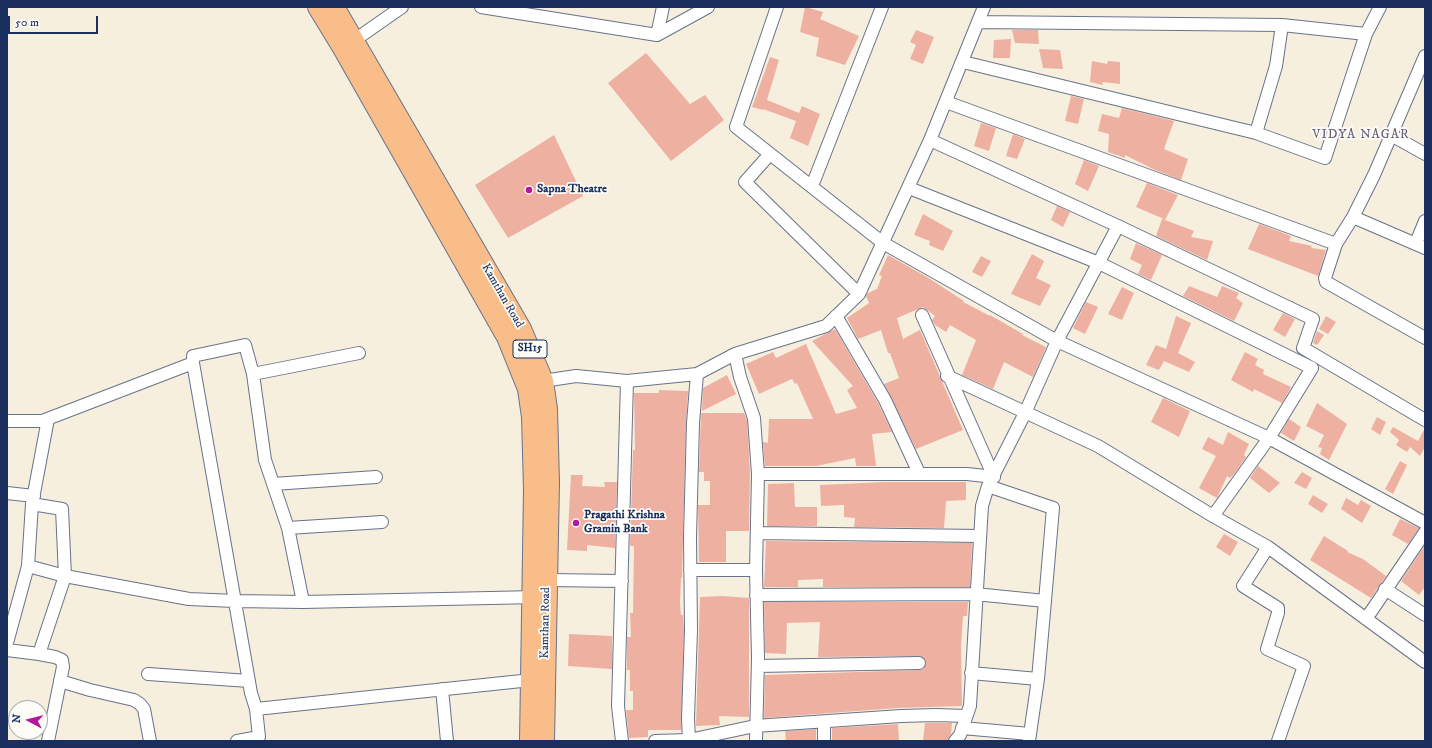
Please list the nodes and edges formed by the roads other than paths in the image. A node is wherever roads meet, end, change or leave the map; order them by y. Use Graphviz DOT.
graph roads {
  1 [pos="318,7"];
  2 [pos="334,7"];
  3 [pos="402,7"];
  4 [pos="481,7"];
  5 [pos="663,7"];
  6 [pos="708,7"];
  7 [pos="776,7"];
  8 [pos="882,7"];
  9 [pos="984,7"];
  10 [pos="1380,7"];
  11 [pos="978,22"];
  12 [pos="1282,25"];
  13 [pos="1366,34"];
  14 [pos="658,35"];
  15 [pos="349,44"];
  16 [pos="1425,56"];
  17 [pos="963,62"];
  18 [pos="946,102"];
  19 [pos="1256,133"];
  20 [pos="1391,135"];
  21 [pos="930,140"];
  22 [pos="770,154"];
  23 [pos="1425,154"];
  24 [pos="812,186"];
  25 [pos="909,188"];
  26 [pos="1353,217"];
  27 [pos="1425,221"];
  28 [pos="1118,226"];
  29 [pos="883,243"];
  30 [pos="1336,244"];
  31 [pos="1420,246"];
  32 [pos="1099,264"];
  33 [pos="859,294"];
  34 [pos="836,316"];
  35 [pos="922,316"];
  36 [pos="1425,338"];
  37 [pos="1057,341"];
  38 [pos="359,353"];
  39 [pos="735,354"];
  40 [pos="193,362"];
  41 [pos="253,374"];
  42 [pos="697,374"];
  43 [pos="947,376"];
  44 [pos="627,381"];
  45 [pos="535,385"];
  46 [pos="1025,413"];
  47 [pos="48,419"];
  48 [pos="1425,420"];
  49 [pos="7,421"];
  50 [pos="1269,438"];
  51 [pos="919,473"];
  52 [pos="758,474"];
  53 [pos="376,477"];
  54 [pos="991,482"];
  55 [pos="273,484"];
  56 [pos="7,493"];
  57 [pos="33,500"];
  58 [pos="1213,516"];
  59 [pos="382,522"];
  60 [pos="1425,523"];
  61 [pos="288,528"];
  62 [pos="1425,532"];
  63 [pos="757,533"];
  64 [pos="979,536"];
  65 [pos="1268,546"];
  66 [pos="28,566"];
  67 [pos="690,570"];
  68 [pos="756,570"];
  69 [pos="65,576"];
  70 [pos="622,581"];
  71 [pos="1385,589"];
  72 [pos="542,591"];
  73 [pos="975,594"];
  74 [pos="756,595"];
  75 [pos="235,601"];
  76 [pos="1045,601"];
  77 [pos="303,602"];
  78 [pos="1425,615"];
  79 [pos="1366,619"];
  80 [pos="7,643"];
  81 [pos="7,650"];
  82 [pos="39,654"];
  83 [pos="1425,662"];
  84 [pos="919,663"];
  85 [pos="758,666"];
  86 [pos="971,673"];
  87 [pos="148,674"];
  88 [pos="1038,679"];
  89 [pos="531,680"];
  90 [pos="60,681"];
  91 [pos="249,681"];
  92 [pos="442,689"];
  93 [pos="256,709"];
  94 [pos="824,722"];
  95 [pos="964,722"];
  96 [pos="755,726"];
  97 [pos="1029,737"];
  98 [pos="689,740"];
  99 [pos="48,741"];
  100 [pos="150,741"];
  101 [pos="237,741"];
  102 [pos="447,741"];
  103 [pos="530,741"];
  104 [pos="544,741"];
  105 [pos="622,741"];
  106 [pos="656,741"];
  107 [pos="756,741"];
  108 [pos="824,741"];
  109 [pos="955,741"];
  110 [pos="1278,741"];
  1 -- 15 [label="main road, Kamthan Road / SH15"];
  2 -- 15 [label="main road, Kamthan Road / SH15"];
  3 -- 15 [label="street"];
  4 -- 14 [label="street"];
  5 -- 14 [label="street"];
  6 -- 14 [label="street"];
  7 -- 22 [label="street"];
  8 -- 24 [label="street"];
  9 -- 11 [label="street"];
  10 -- 13 [label="street"];
  11 -- 12 [label="street"];
  11 -- 17 [label="street"];
  12 -- 13 [label="street"];
  12 -- 19 [label="street"];
  13 -- 19 [label="street"];
  15 -- 45 [label="main road, Kamthan Road / SH15"];
  16 -- 20 [label="street"];
  17 -- 18 [label="street"];
  17 -- 19 [label="street"];
  18 -- 21 [label="street"];
  18 -- 30 [label="street"];
  20 -- 23 [label="street"];
  20 -- 26 [label="street"];
  21 -- 25 [label="street"];
  21 -- 28 [label="street"];
  22 -- 24 [label="street"];
  22 -- 33 [label="street"];
  24 -- 29 [label="street"];
  25 -- 29 [label="street"];
  25 -- 32 [label="street"];
  26 -- 30 [label="street"];
  26 -- 31 [label="street"];
  27 -- 31 [label="street"];
  28 -- 32 [label="street"];
  28 -- 48 [label="street"];
  29 -- 33 [label="street"];
  29 -- 37 [label="street"];
  30 -- 36 [label="street"];
  32 -- 37 [label="street"];
  32 -- 50 [label="street"];
  33 -- 34 [label="street"];
  34 -- 39 [label="street"];
  34 -- 51 [label="street"];
  35 -- 43 [label="street"];
  37 -- 46 [label="street"];
  37 -- 50 [label="street"];
  38 -- 41 [label="street"];
  39 -- 42 [label="street"];
  39 -- 52 [label="street"];
  40 -- 41 [label="street"];
  40 -- 47 [label="street"];
  40 -- 75 [label="street"];
  41 -- 55 [label="street"];
  42 -- 44 [label="street"];
  42 -- 67 [label="street"];
  43 -- 46 [label="street"];
  43 -- 54 [label="street"];
  44 -- 45 [label="street"];
  44 -- 70 [label="street"];
  45 -- 72 [label="main road, Kamthan Road / SH15"];
  46 -- 54 [label="street"];
  46 -- 58 [label="street"];
  47 -- 49 [label="street"];
  47 -- 57 [label="street"];
  50 -- 58 [label="street"];
  50 -- 60 [label="street"];
  51 -- 52 [label="street"];
  51 -- 54 [label="street"];
  52 -- 63 [label="street"];
  53 -- 55 [label="street"];
  54 -- 64 [label="street"];
  54 -- 76 [label="street"];
  55 -- 61 [label="street"];
  56 -- 57 [label="street"];
  57 -- 66 [label="street"];
  57 -- 69 [label="street"];
  58 -- 65 [label="street"];
  59 -- 61 [label="street"];
  61 -- 77 [label="street"];
  62 -- 71 [label="street"];
  63 -- 64 [label="street"];
  63 -- 68 [label="street"];
  64 -- 73 [label="street"];
  65 -- 79 [label="street"];
  65 -- 110 [label="street"];
  66 -- 69 [label="street"];
  66 -- 80 [label="street"];
  67 -- 68 [label="street"];
  67 -- 98 [label="street"];
  68 -- 74 [label="street"];
  69 -- 75 [label="street"];
  69 -- 82 [label="street"];
  70 -- 72 [label="street"];
  70 -- 105 [label="street"];
  71 -- 78 [label="street"];
  71 -- 79 [label="street"];
  72 -- 77 [label="street"];
  72 -- 89 [label="main road, Kamthan Road / SH15"];
  72 -- 104 [label="main road, Kamthan Road / SH15"];
  73 -- 74 [label="street"];
  73 -- 76 [label="street"];
  73 -- 86 [label="street"];
  74 -- 85 [label="street"];
  75 -- 77 [label="street"];
  75 -- 91 [label="street"];
  76 -- 88 [label="street"];
  79 -- 83 [label="street"];
  81 -- 82 [label="street"];
  82 -- 90 [label="street"];
  84 -- 85 [label="street"];
  85 -- 96 [label="street"];
  86 -- 88 [label="street"];
  86 -- 95 [label="street"];
  87 -- 91 [label="street"];
  88 -- 97 [label="street"];
  89 -- 92 [label="street"];
  89 -- 103 [label="main road, Kamthan Road / SH15"];
  90 -- 99 [label="street"];
  90 -- 100 [label="street"];
  91 -- 93 [label="street"];
  92 -- 93 [label="street"];
  92 -- 102 [label="street"];
  93 -- 101 [label="street"];
  94 -- 95 [label="street"];
  94 -- 96 [label="street"];
  94 -- 108 [label="street"];
  95 -- 97 [label="street"];
  95 -- 109 [label="street"];
  96 -- 98 [label="street"];
  96 -- 107 [label="street"];
  98 -- 106 [label="street"];
}
